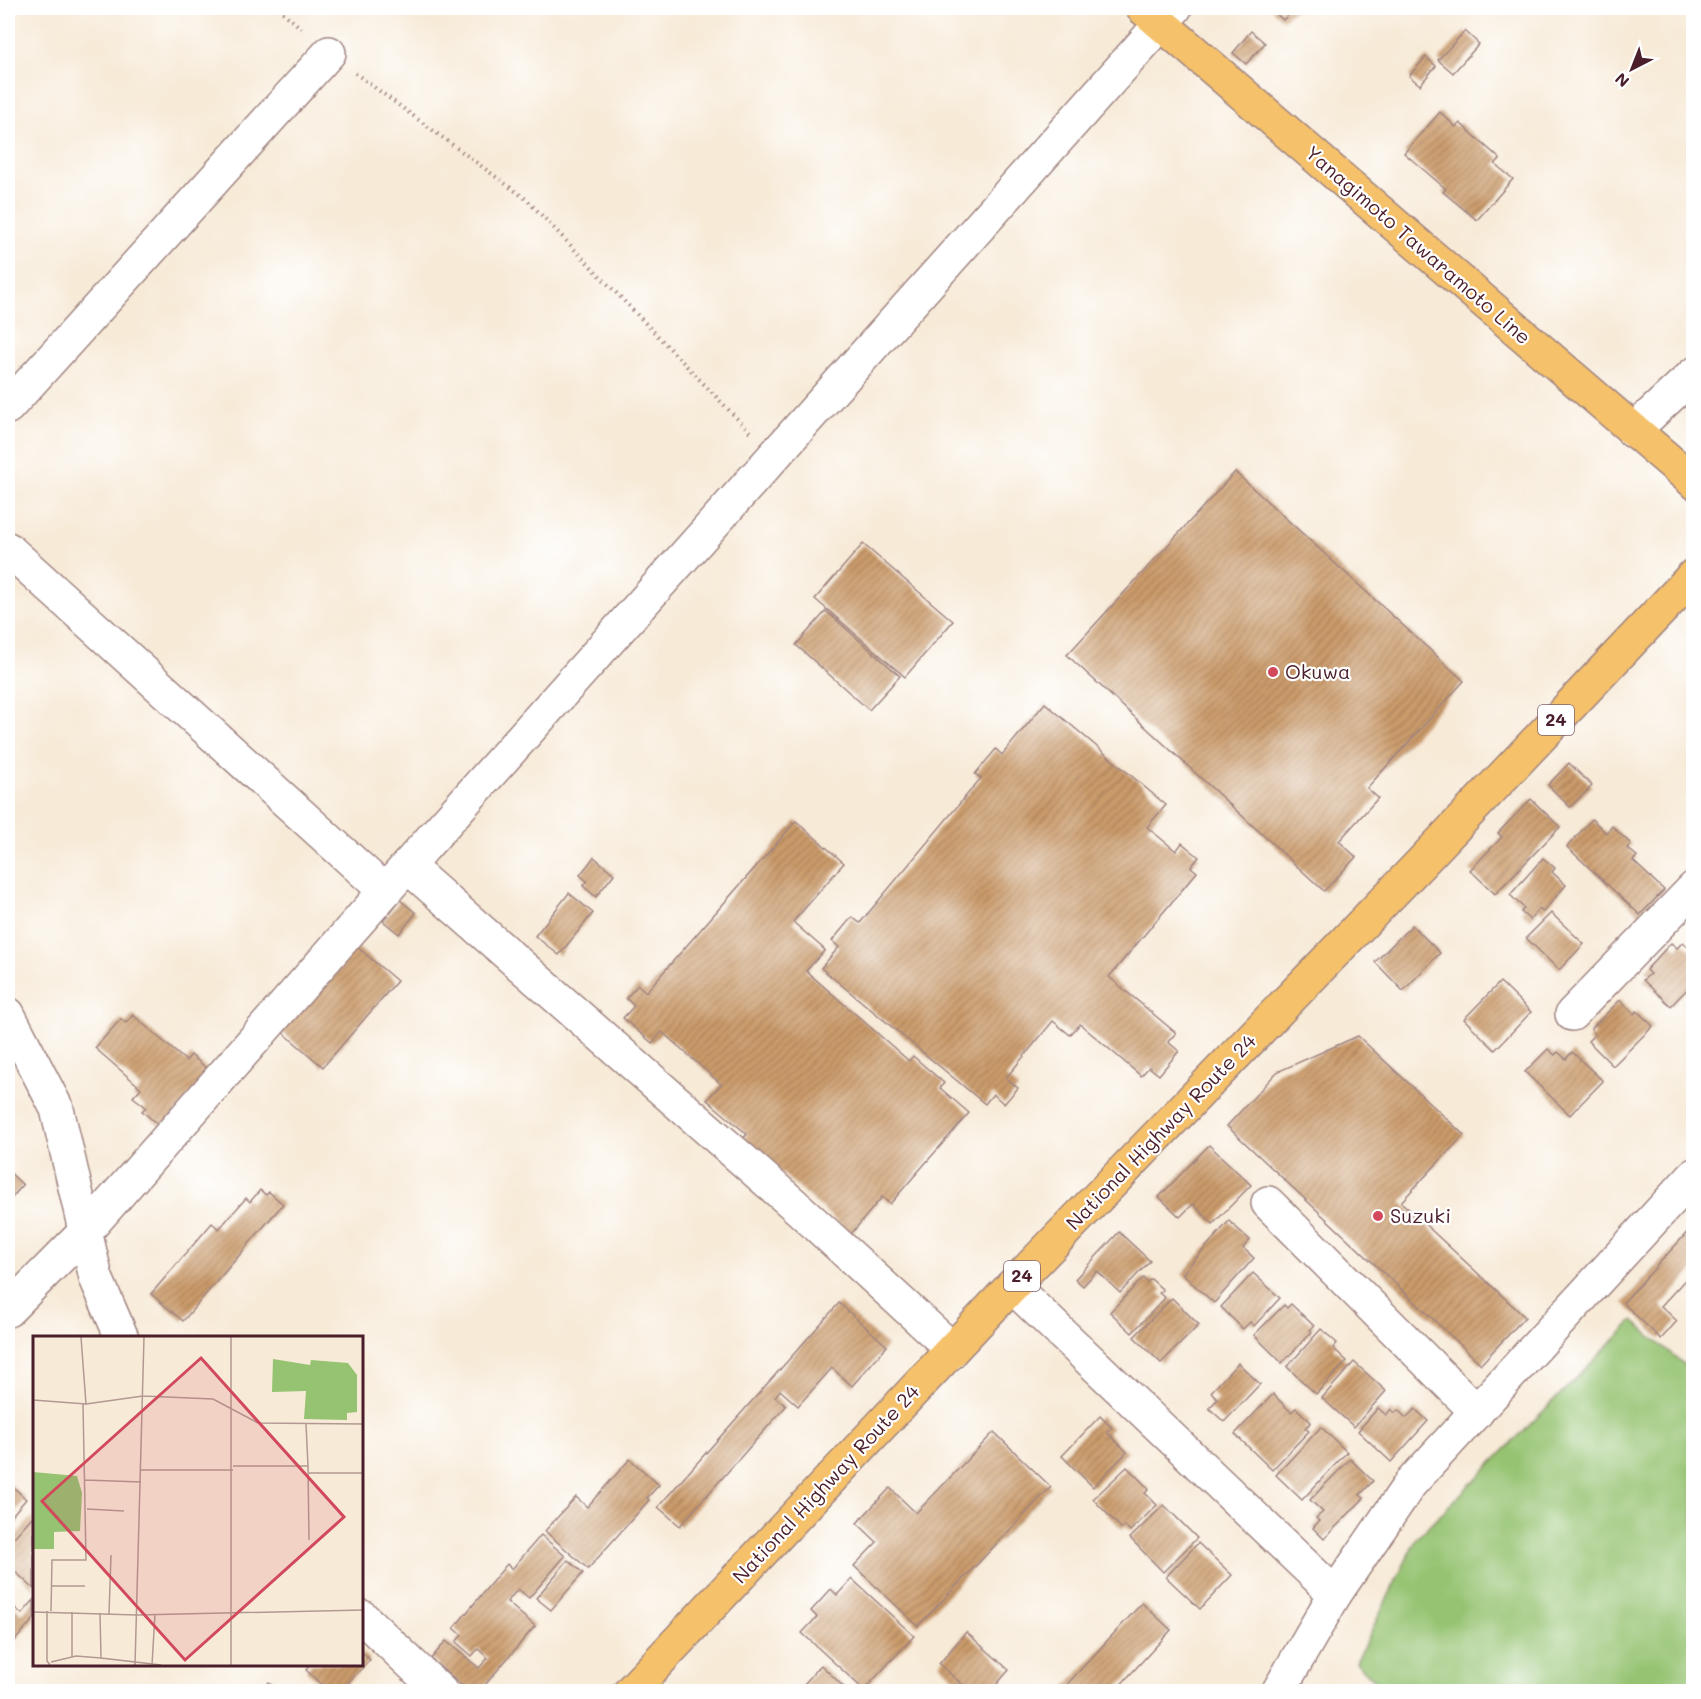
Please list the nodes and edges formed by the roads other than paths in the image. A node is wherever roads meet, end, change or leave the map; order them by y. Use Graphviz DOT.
graph roads {
  1 [pos="1160,13"];
  2 [pos="329,53"];
  3 [pos="1694,374"];
  4 [pos="8,407"];
  5 [pos="1633,431"];
  6 [pos="1694,482"];
  7 [pos="8,549"];
  8 [pos="1694,575"];
  9 [pos="407,866"];
  10 [pos="1694,888"];
  11 [pos="386,891"];
  12 [pos="8,1014"];
  13 [pos="1572,1014"];
  14 [pos="1694,1175"];
  15 [pos="1268,1203"];
  16 [pos="86,1231"];
  17 [pos="1012,1286"];
  18 [pos="8,1310"];
  19 [pos="121,1336"];
  20 [pos="949,1354"];
  21 [pos="1477,1412"];
  22 [pos="1335,1594"];
  23 [pos="363,1618"];
  24 [pos="441,1692"];
  25 [pos="630,1692"];
  26 [pos="1278,1692"];
  1 -- 5 [label="main road, Yanagimoto Tawaramoto Line"];
  1 -- 9 [label="street"];
  2 -- 4 [label="street"];
  3 -- 5 [label="street"];
  5 -- 6 [label="main road, Yanagimoto Tawaramoto Line"];
  7 -- 11 [label="street"];
  8 -- 17 [label="main road, National Highway Route 24 / 24"];
  9 -- 11 [label="street"];
  9 -- 20 [label="street"];
  10 -- 13 [label="street"];
  11 -- 16 [label="street"];
  12 -- 16 [label="street"];
  14 -- 21 [label="street"];
  15 -- 21 [label="street"];
  16 -- 18 [label="street"];
  16 -- 19 [label="street"];
  17 -- 20 [label="main road, National Highway Route 24 / 24"];
  17 -- 22 [label="street"];
  20 -- 25 [label="main road, National Highway Route 24 / 24"];
  21 -- 22 [label="street"];
  22 -- 26 [label="street"];
  23 -- 24 [label="street"];
}
